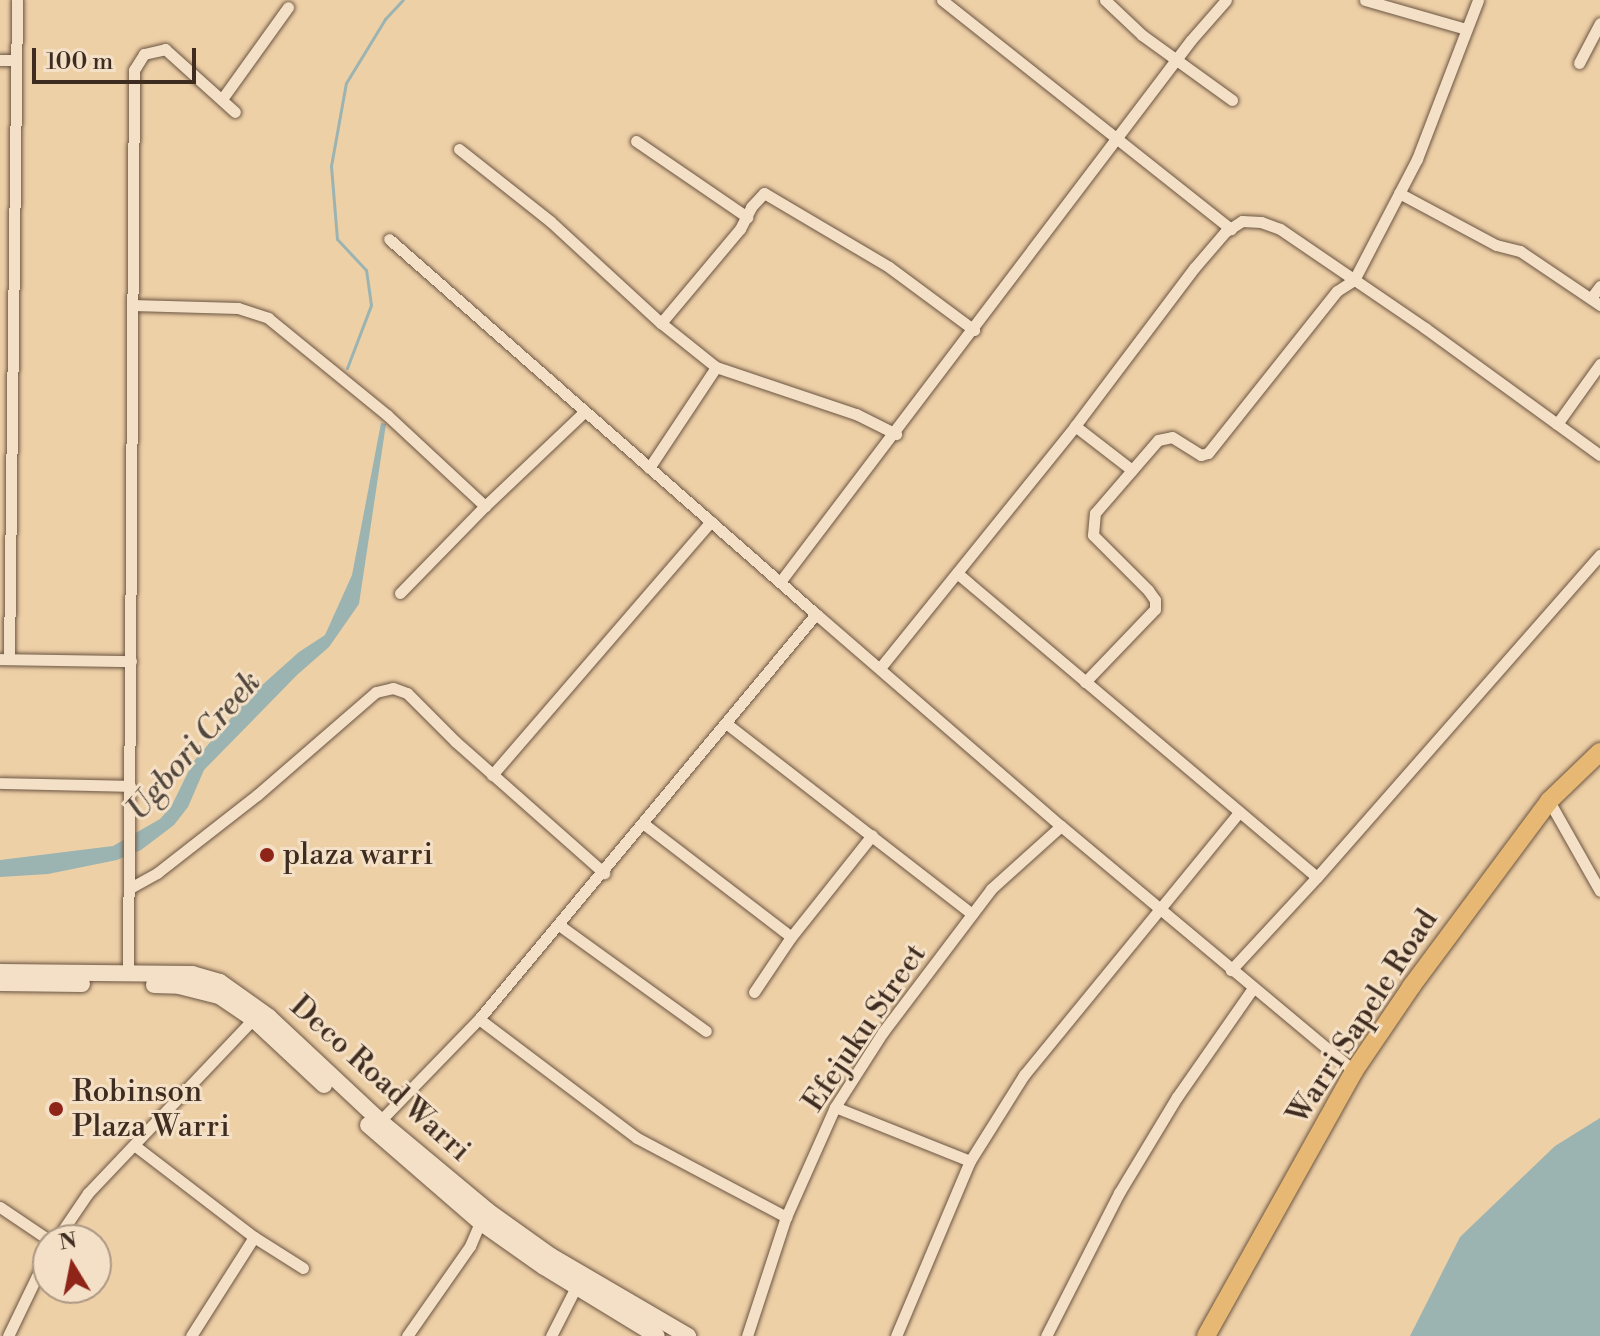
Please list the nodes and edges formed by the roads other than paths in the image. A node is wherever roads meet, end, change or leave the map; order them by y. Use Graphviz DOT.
graph roads {
  1 [pos="17,0"];
  2 [pos="942,0"];
  3 [pos="1105,0"];
  4 [pos="1226,0"];
  5 [pos="1365,0"];
  6 [pos="1478,0"];
  7 [pos="288,7"];
  8 [pos="1600,23"];
  9 [pos="1466,29"];
  10 [pos="0,60"];
  11 [pos="16,60"];
  12 [pos="1175,61"];
  13 [pos="1579,63"];
  14 [pos="222,99"];
  15 [pos="1232,100"];
  16 [pos="235,112"];
  17 [pos="1118,137"];
  18 [pos="636,141"];
  19 [pos="459,149"];
  20 [pos="1399,193"];
  21 [pos="747,217"];
  22 [pos="1231,229"];
  23 [pos="389,239"];
  24 [pos="1354,280"];
  25 [pos="1600,286"];
  26 [pos="1595,302"];
  27 [pos="132,305"];
  28 [pos="661,323"];
  29 [pos="974,330"];
  30 [pos="1600,364"];
  31 [pos="716,367"];
  32 [pos="584,412"];
  33 [pos="1557,424"];
  34 [pos="1075,426"];
  35 [pos="896,434"];
  36 [pos="1600,455"];
  37 [pos="649,468"];
  38 [pos="1132,470"];
  39 [pos="485,506"];
  40 [pos="711,521"];
  41 [pos="1600,555"];
  42 [pos="957,573"];
  43 [pos="780,582"];
  44 [pos="400,593"];
  45 [pos="816,614"];
  46 [pos="5,659"];
  47 [pos="131,661"];
  48 [pos="880,668"];
  49 [pos="1085,682"];
  50 [pos="727,724"];
  51 [pos="1600,752"];
  52 [pos="492,775"];
  53 [pos="0,783"];
  54 [pos="130,786"];
  55 [pos="1549,801"];
  56 [pos="1239,812"];
  57 [pos="644,824"];
  58 [pos="1061,826"];
  59 [pos="872,835"];
  60 [pos="604,873"];
  61 [pos="1317,877"];
  62 [pos="130,888"];
  63 [pos="1600,891"];
  64 [pos="1159,909"];
  65 [pos="972,914"];
  66 [pos="559,925"];
  67 [pos="791,937"];
  68 [pos="1231,970"];
  69 [pos="0,972"];
  70 [pos="128,974"];
  71 [pos="0,983"];
  72 [pos="1253,988"];
  73 [pos="754,992"];
  74 [pos="253,1019"];
  75 [pos="479,1019"];
  76 [pos="706,1031"];
  77 [pos="1354,1071"];
  78 [pos="835,1107"];
  79 [pos="380,1121"];
  80 [pos="134,1145"];
  81 [pos="970,1161"];
  82 [pos="0,1207"];
  83 [pos="786,1217"];
  84 [pos="480,1222"];
  85 [pos="67,1224"];
  86 [pos="32,1229"];
  87 [pos="254,1237"];
  88 [pos="303,1268"];
  89 [pos="576,1287"];
  90 [pos="32,1288"];
  91 [pos="10,1335"];
  92 [pos="681,1335"];
  93 [pos="191,1336"];
  94 [pos="407,1336"];
  95 [pos="551,1336"];
  96 [pos="657,1336"];
  97 [pos="747,1336"];
  98 [pos="896,1336"];
  99 [pos="1046,1336"];
  100 [pos="1206,1336"];
  1 -- 11 [label="street"];
  2 -- 17 [label="street"];
  3 -- 12 [label="street"];
  4 -- 12 [label="street"];
  5 -- 9 [label="street"];
  6 -- 9 [label="street"];
  7 -- 14 [label="street"];
  8 -- 13 [label="street"];
  9 -- 20 [label="street"];
  10 -- 11 [label="street"];
  11 -- 46 [label="street"];
  12 -- 15 [label="street"];
  12 -- 17 [label="street"];
  14 -- 16 [label="street"];
  14 -- 27 [label="street"];
  17 -- 22 [label="street"];
  17 -- 29 [label="street"];
  18 -- 21 [label="street"];
  19 -- 28 [label="street"];
  20 -- 24 [label="street"];
  20 -- 26 [label="street"];
  21 -- 28 [label="street"];
  21 -- 29 [label="street"];
  22 -- 24 [label="street"];
  22 -- 34 [label="street"];
  23 -- 32 [label="street"];
  24 -- 33 [label="street"];
  24 -- 38 [label="street"];
  25 -- 26 [label="street"];
  27 -- 39 [label="street"];
  27 -- 47 [label="street"];
  28 -- 31 [label="street"];
  29 -- 35 [label="street"];
  30 -- 33 [label="street"];
  31 -- 35 [label="street"];
  31 -- 37 [label="street"];
  32 -- 37 [label="street"];
  32 -- 39 [label="street"];
  33 -- 36 [label="street"];
  34 -- 38 [label="street"];
  34 -- 42 [label="street"];
  35 -- 43 [label="street"];
  37 -- 40 [label="street"];
  38 -- 49 [label="street"];
  39 -- 44 [label="street"];
  40 -- 43 [label="street"];
  40 -- 52 [label="street"];
  41 -- 61 [label="street"];
  42 -- 48 [label="street"];
  42 -- 49 [label="street"];
  43 -- 45 [label="street"];
  45 -- 48 [label="street"];
  45 -- 50 [label="street"];
  46 -- 47 [label="street"];
  47 -- 54 [label="street"];
  48 -- 58 [label="street"];
  49 -- 56 [label="street"];
  50 -- 57 [label="street"];
  50 -- 59 [label="street"];
  51 -- 55 [label="highway, Warri Sapele Road"];
  52 -- 60 [label="street"];
  52 -- 62 [label="street"];
  53 -- 54 [label="street"];
  54 -- 62 [label="street"];
  55 -- 63 [label="street"];
  55 -- 77 [label="highway, Warri Sapele Road"];
  56 -- 61 [label="street"];
  56 -- 64 [label="street"];
  57 -- 60 [label="street"];
  57 -- 67 [label="street"];
  58 -- 64 [label="street"];
  58 -- 65 [label="street, Efejuku Street"];
  59 -- 65 [label="street"];
  59 -- 67 [label="street"];
  60 -- 66 [label="street"];
  61 -- 68 [label="street"];
  62 -- 70 [label="street"];
  64 -- 68 [label="street"];
  64 -- 81 [label="street"];
  65 -- 78 [label="street, Efejuku Street"];
  66 -- 75 [label="street"];
  66 -- 76 [label="street"];
  67 -- 73 [label="street"];
  68 -- 72 [label="street"];
  69 -- 70 [label="main road, Deco Road Warri"];
  70 -- 79 [label="main road, Deco Road Warri"];
  71 -- 74 [label="main road, Deco Road Warri"];
  72 -- 77 [label="street"];
  72 -- 99 [label="street"];
  74 -- 80 [label="street"];
  74 -- 84 [label="main road, Deco Road Warri"];
  75 -- 79 [label="street"];
  75 -- 83 [label="street"];
  77 -- 100 [label="highway, Warri Sapele Road"];
  78 -- 81 [label="street"];
  78 -- 83 [label="street, Efejuku Street"];
  79 -- 92 [label="main road, Deco Road Warri"];
  80 -- 85 [label="street"];
  80 -- 87 [label="street"];
  81 -- 98 [label="street"];
  82 -- 86 [label="street"];
  83 -- 97 [label="street, Efejuku Street"];
  84 -- 89 [label="main road, Deco Road Warri"];
  84 -- 94 [label="street"];
  87 -- 88 [label="street"];
  87 -- 93 [label="street"];
  89 -- 95 [label="street"];
  89 -- 96 [label="main road, Deco Road Warri"];
  90 -- 91 [label="street"];
}
